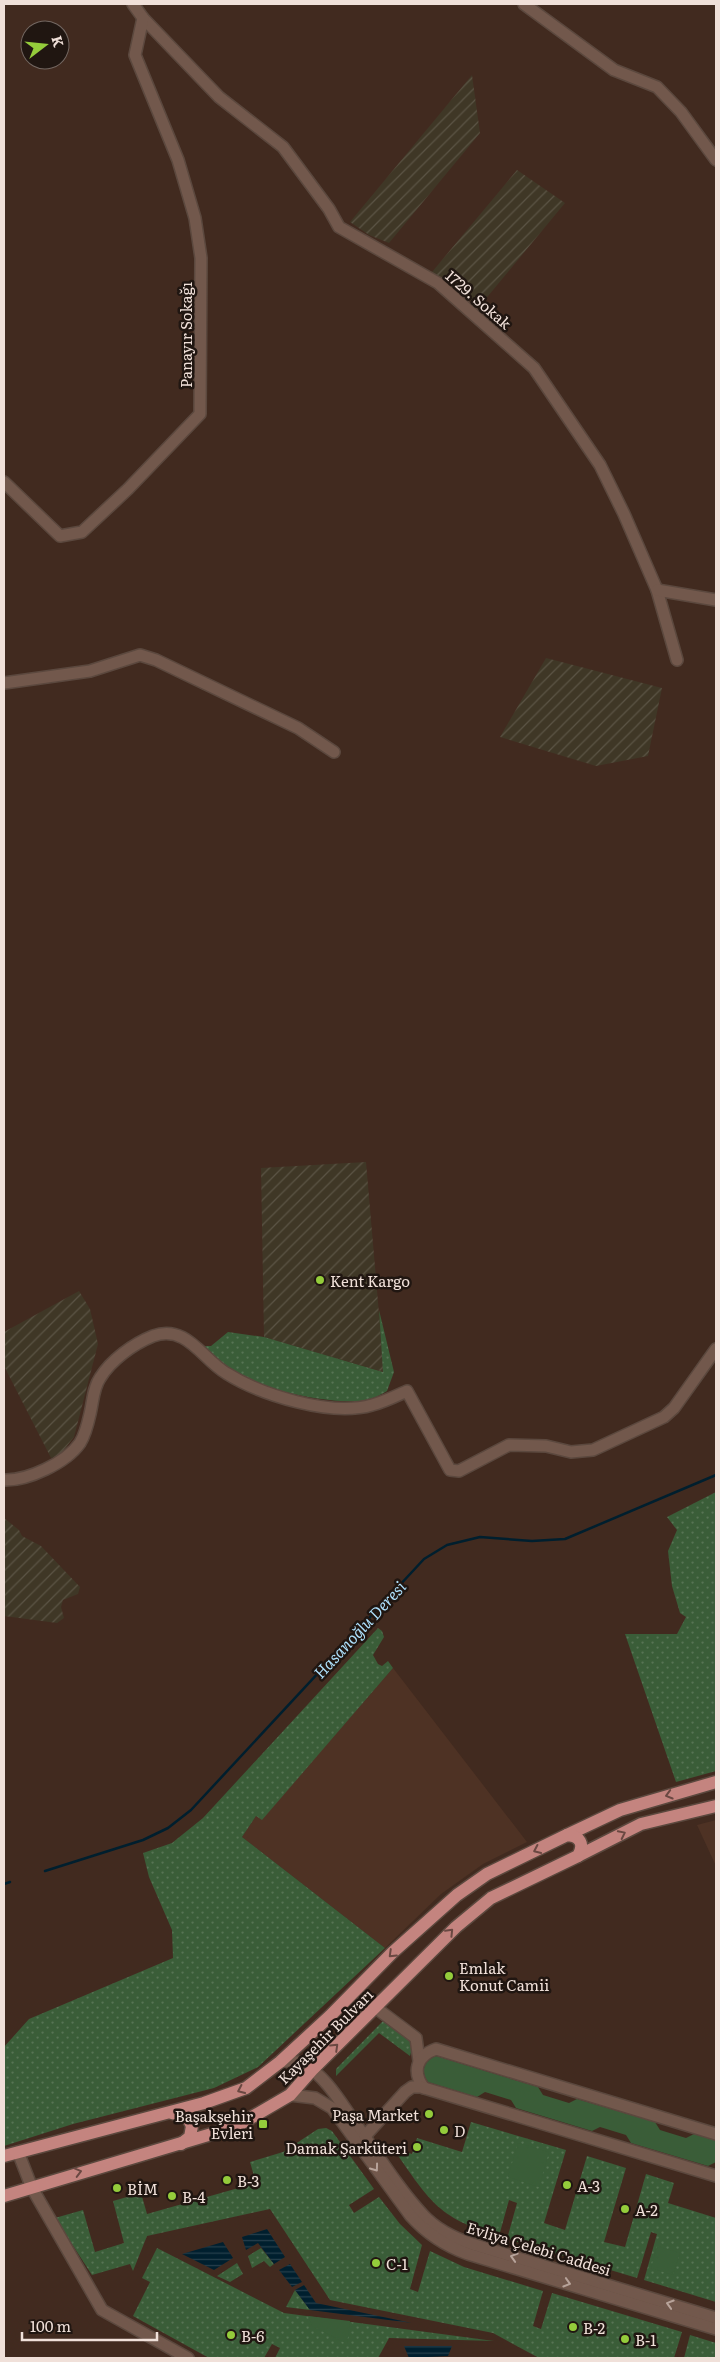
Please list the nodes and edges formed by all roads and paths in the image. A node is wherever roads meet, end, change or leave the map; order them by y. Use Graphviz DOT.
graph roads {
  1 [pos="133,4"];
  2 [pos="524,4"];
  3 [pos="143,18"];
  4 [pos="716,160"];
  5 [pos="4,482"];
  6 [pos="657,590"];
  7 [pos="716,600"];
  8 [pos="677,660"];
  9 [pos="4,683"];
  10 [pos="334,752"];
  11 [pos="716,1349"];
  12 [pos="4,1480"];
  13 [pos="716,1782"];
  14 [pos="716,1806"];
  15 [pos="567,1835"];
  16 [pos="578,1856"];
  17 [pos="376,2008"];
  18 [pos="419,2061"];
  19 [pos="280,2062"];
  20 [pos="312,2070"];
  21 [pos="424,2088"];
  22 [pos="290,2095"];
  23 [pos="158,2114"];
  24 [pos="716,2134"];
  25 [pos="365,2136"];
  26 [pos="181,2144"];
  27 [pos="18,2152"];
  28 [pos="4,2156"];
  29 [pos="716,2176"];
  30 [pos="32,2188"];
  31 [pos="4,2196"];
  32 [pos="634,2298"];
  33 [pos="716,2318"];
  34 [pos="716,2329"];
  35 [pos="188,2358"];
  1 -- 3 [label="street"];
  2 -- 4 [label="street"];
  3 -- 5 [label="street, Panayır Sokağı"];
  3 -- 6 [label="street, 1729. Sokak"];
  6 -- 7 [label="street"];
  6 -- 8 [label="street, 1729. Sokak"];
  9 -- 10 [label="street"];
  11 -- 12 [label="street"];
  13 -- 15 [label="main road, Kayaşehir Bulvarı, one-way"];
  16 -- 14 [label="main road, Kayaşehir Bulvarı, one-way"];
  15 -- 16 [label="main road"];
  15 -- 19 [label="main road, Kayaşehir Bulvarı, one-way"];
  17 -- 16 [label="main road, Kayaşehir Bulvarı, one-way"];
  17 -- 18 [label="street"];
  20 -- 17 [label="main road, Kayaşehir Bulvarı, one-way"];
  18 -- 21 [label="street"];
  18 -- 24 [label="street"];
  19 -- 20 [label="street, Evliya Çelebi Caddesi"];
  19 -- 23 [label="main road, Kayaşehir Bulvarı, one-way"];
  20 -- 22 [label="main road, Kayaşehir Bulvarı"];
  20 -- 25 [label="street, Evliya Çelebi Caddesi"];
  21 -- 25 [label="street"];
  21 -- 29 [label="street"];
  22 -- 26 [label="main road, Kayaşehir Bulvarı"];
  22 -- 32 [label="street, Evliya Çelebi Caddesi, one-way"];
  23 -- 26 [label="main road"];
  23 -- 27 [label="main road, Kayaşehir Bulvarı"];
  32 -- 25 [label="street, Evliya Çelebi Caddesi, one-way"];
  30 -- 26 [label="main road, Kayaşehir Bulvarı, one-way"];
  27 -- 28 [label="main road, Kayaşehir Bulvarı"];
  27 -- 30 [label="street"];
  30 -- 31 [label="main road, Kayaşehir Bulvarı"];
  30 -- 35 [label="street"];
  33 -- 32 [label="street, Evliya Çelebi Caddesi, one-way"];
  32 -- 34 [label="street, Evliya Çelebi Caddesi"];
}
